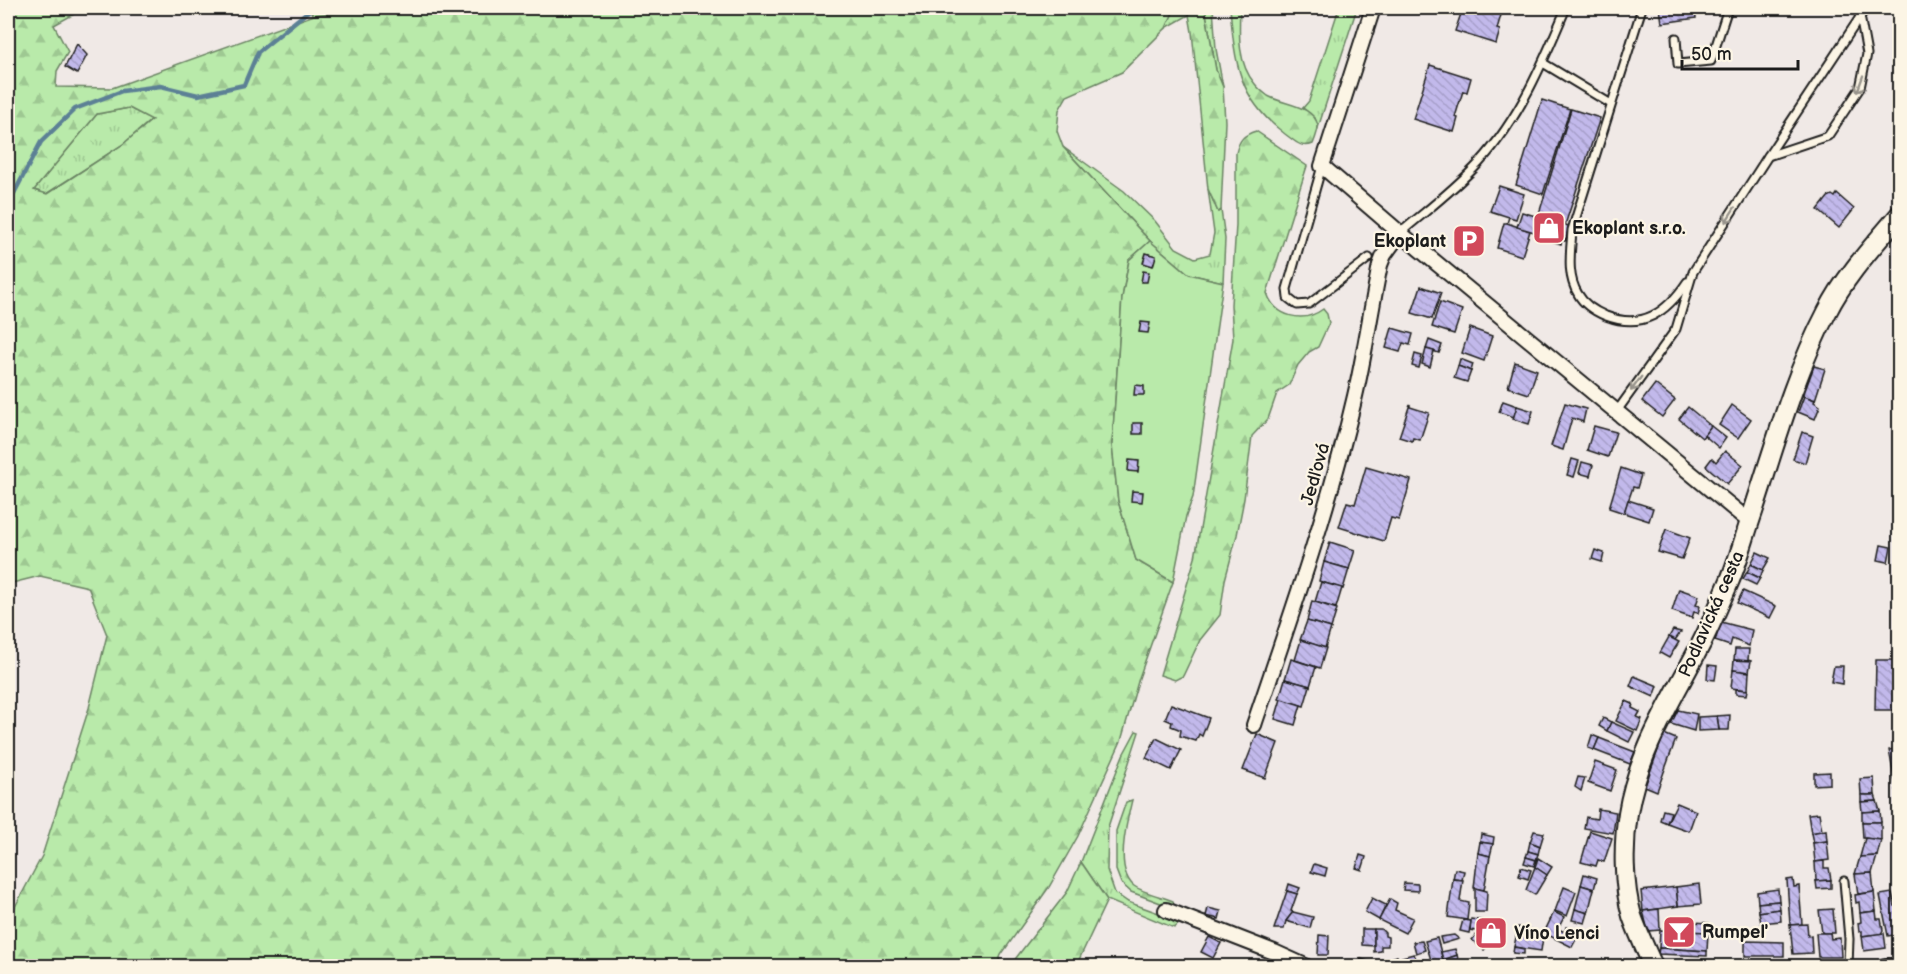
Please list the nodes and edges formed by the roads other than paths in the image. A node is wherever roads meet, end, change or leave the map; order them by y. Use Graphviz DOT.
graph roads {
  1 [pos="1373,8"];
  2 [pos="1566,8"];
  3 [pos="1642,8"];
  4 [pos="1728,8"];
  5 [pos="1856,8"];
  6 [pos="1866,8"];
  7 [pos="1860,16"];
  8 [pos="1676,38"];
  9 [pos="1543,63"];
  10 [pos="1611,104"];
  11 [pos="1768,156"];
  12 [pos="1322,166"];
  13 [pos="1899,213"];
  14 [pos="1400,233"];
  15 [pos="1369,258"];
  16 [pos="1693,272"];
  17 [pos="1617,411"];
  18 [pos="1750,522"];
  19 [pos="1254,724"];
  20 [pos="1844,881"];
  21 [pos="1166,910"];
  22 [pos="1305,966"];
  23 [pos="1653,966"];
  24 [pos="1848,966"];
  25 [pos="1885,966"];
  26 [pos="1899,966"];
  1 -- 12 [label="street"];
  2 -- 9 [label="lane"];
  3 -- 10 [label="lane"];
  4 -- 8 [label="lane"];
  5 -- 7 [label="lane"];
  6 -- 7 [label="lane"];
  7 -- 11 [label="lane"];
  7 -- 11 [label="lane, one-way"];
  9 -- 10 [label="lane"];
  9 -- 14 [label="lane"];
  10 -- 16 [label="lane"];
  11 -- 16 [label="lane, one-way"];
  12 -- 14 [label="street"];
  12 -- 15 [label="lane"];
  13 -- 18 [label="main road, Podlavická cesta"];
  14 -- 17 [label="street"];
  14 -- 19 [label="street, Jedľová"];
  16 -- 17 [label="lane, one-way"];
  17 -- 18 [label="street"];
  18 -- 23 [label="main road, Podlavická cesta"];
  20 -- 24 [label="lane"];
  21 -- 22 [label="street"];
  25 -- 26 [label="street"];
}
